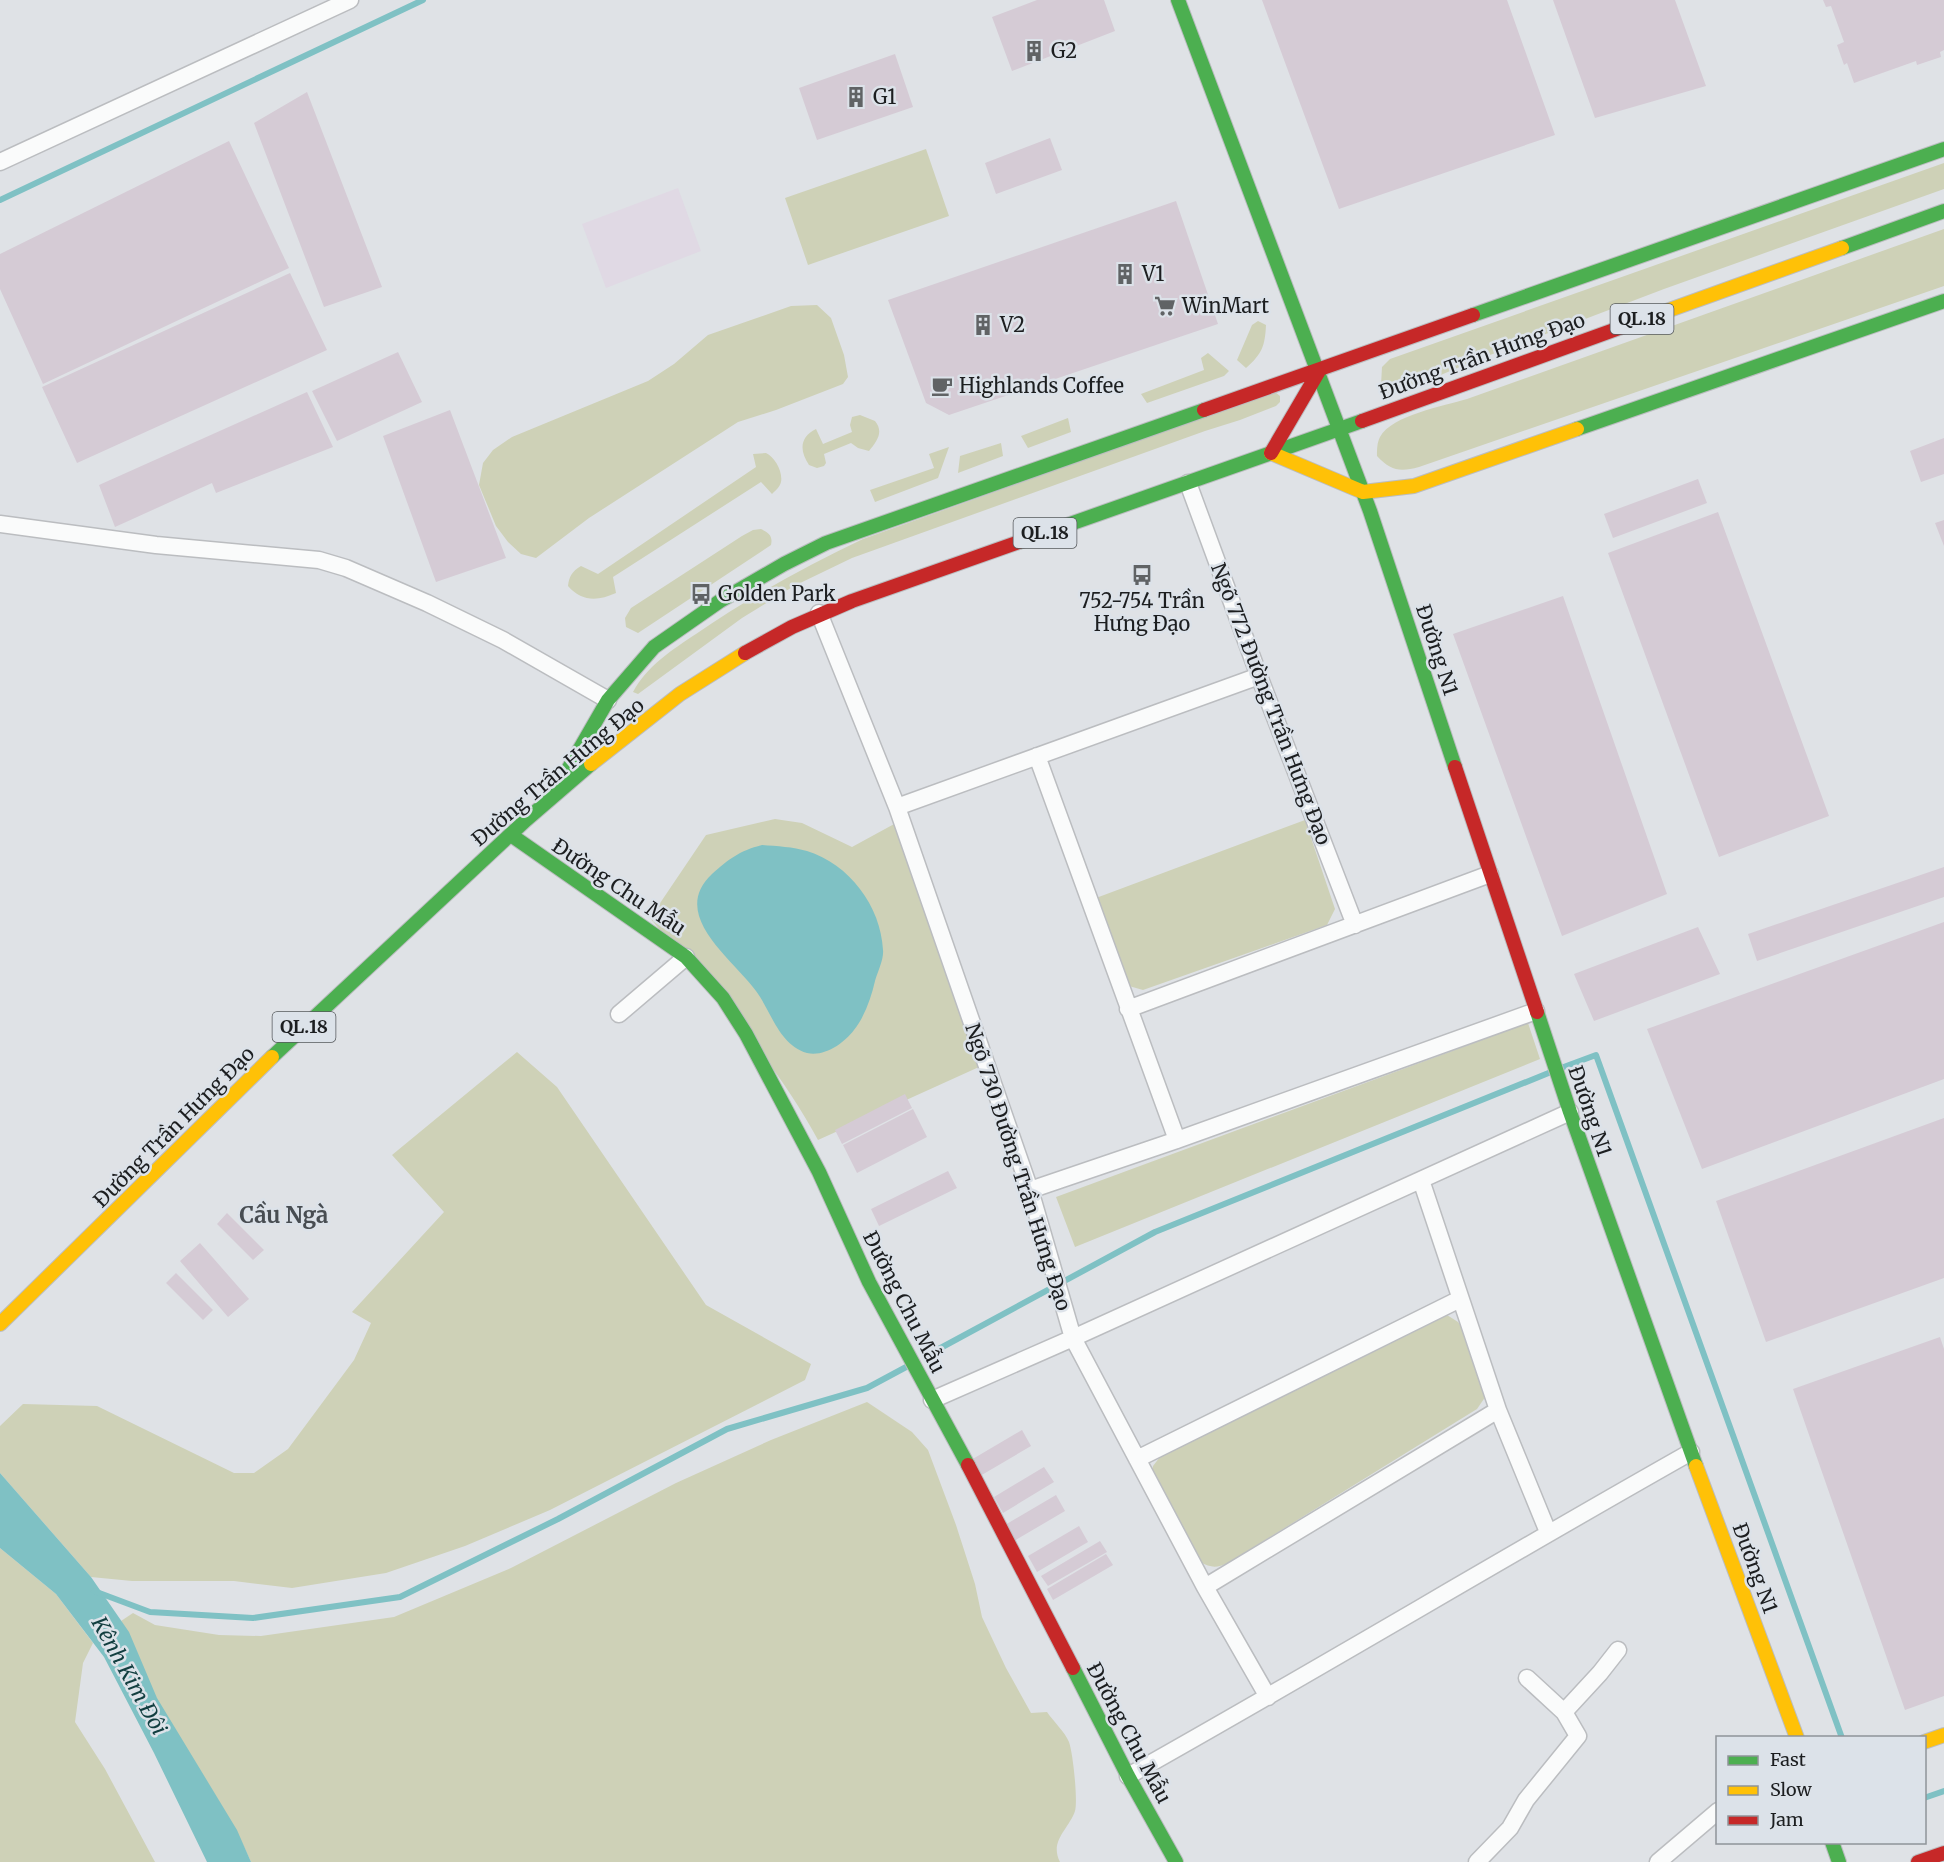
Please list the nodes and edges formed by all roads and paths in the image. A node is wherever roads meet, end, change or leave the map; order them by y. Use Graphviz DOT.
graph roads {
  1 [pos="350,0"];
  2 [pos="1179,0"];
  3 [pos="1944,149"];
  4 [pos="0,162"];
  5 [pos="1944,211"];
  6 [pos="1944,301"];
  7 [pos="1318,370"];
  8 [pos="1340,427"];
  9 [pos="1271,453"];
  10 [pos="1188,483"];
  11 [pos="1363,492"];
  12 [pos="0,524"];
  13 [pos="819,613"];
  14 [pos="1259,676"];
  15 [pos="608,700"];
  16 [pos="1037,756"];
  17 [pos="551,798"];
  18 [pos="897,807"];
  19 [pos="511,835"];
  20 [pos="1490,874"];
  21 [pos="1355,925"];
  22 [pos="686,957"];
  23 [pos="1128,1009"];
  24 [pos="1536,1011"];
  25 [pos="620,1014"];
  26 [pos="1570,1112"];
  27 [pos="1177,1140"];
  28 [pos="1421,1180"];
  29 [pos="1030,1190"];
  30 [pos="1460,1299"];
  31 [pos="0,1324"];
  32 [pos="1073,1338"];
  33 [pos="932,1400"];
  34 [pos="1498,1410"];
  35 [pos="1691,1452"];
  36 [pos="1137,1459"];
  37 [pos="1548,1532"];
  38 [pos="1205,1587"];
  39 [pos="1618,1650"];
  40 [pos="1527,1678"];
  41 [pos="1268,1697"];
  42 [pos="1564,1712"];
  43 [pos="1944,1735"];
  44 [pos="1797,1736"];
  45 [pos="1926,1741"];
  46 [pos="1128,1776"];
  47 [pos="1716,1813"];
  48 [pos="1833,1844"];
  49 [pos="1944,1853"];
  50 [pos="1176,1862"];
  51 [pos="1477,1862"];
  52 [pos="1658,1862"];
  53 [pos="1839,1862"];
  54 [pos="1918,1862"];
  1 -- 4 [label="street"];
  2 -- 7 [label="main road, Đường N1"];
  3 -- 7 [label="main road"];
  5 -- 8 [label="main road, Đường Trần Hưng Đạo / QL.18"];
  6 -- 11 [label="main road"];
  7 -- 8 [label="main road, Đường N1"];
  7 -- 9 [label="main road"];
  7 -- 15 [label="main road"];
  8 -- 9 [label="main road, Đường Trần Hưng Đạo / QL.18"];
  8 -- 11 [label="main road, Đường N1"];
  9 -- 10 [label="main road, Đường Trần Hưng Đạo / QL.18"];
  9 -- 11 [label="main road"];
  10 -- 13 [label="main road, Đường Trần Hưng Đạo / QL.18"];
  10 -- 14 [label="street, Ngõ 772 Đường Trần Hưng Đạo"];
  11 -- 20 [label="main road, Đường N1"];
  12 -- 15 [label="street"];
  13 -- 17 [label="main road, Đường Trần Hưng Đạo / QL.18"];
  13 -- 18 [label="street, Ngõ 730 Đường Trần Hưng Đạo"];
  14 -- 16 [label="street"];
  14 -- 21 [label="street, Ngõ 772 Đường Trần Hưng Đạo"];
  15 -- 17 [label="main road"];
  16 -- 18 [label="street"];
  16 -- 23 [label="street"];
  17 -- 19 [label="main road, Đường Trần Hưng Đạo / QL.18"];
  18 -- 29 [label="street, Ngõ 730 Đường Trần Hưng Đạo"];
  19 -- 22 [label="main road, Đường Chu Mẫu"];
  19 -- 31 [label="main road, Đường Trần Hưng Đạo / QL.18"];
  20 -- 21 [label="street"];
  20 -- 24 [label="main road, Đường N1"];
  21 -- 23 [label="street"];
  22 -- 25 [label="street"];
  22 -- 33 [label="main road, Đường Chu Mẫu"];
  23 -- 27 [label="street"];
  24 -- 26 [label="main road, Đường N1"];
  24 -- 27 [label="street"];
  26 -- 28 [label="street"];
  26 -- 35 [label="main road, Đường N1"];
  27 -- 29 [label="street"];
  28 -- 30 [label="street"];
  28 -- 32 [label="street"];
  29 -- 32 [label="street, Ngõ 730 Đường Trần Hưng Đạo"];
  30 -- 34 [label="street"];
  30 -- 36 [label="street"];
  32 -- 33 [label="street"];
  32 -- 36 [label="street, Ngõ 730 Đường Trần Hưng Đạo"];
  33 -- 46 [label="main road, Đường Chu Mẫu"];
  34 -- 37 [label="street"];
  34 -- 38 [label="street"];
  35 -- 37 [label="street"];
  35 -- 44 [label="main road, Đường N1"];
  36 -- 38 [label="street, Ngõ 730 Đường Trần Hưng Đạo"];
  37 -- 41 [label="street"];
  38 -- 41 [label="street, Ngõ 730 Đường Trần Hưng Đạo"];
  39 -- 42 [label="street"];
  40 -- 42 [label="street"];
  41 -- 46 [label="street"];
  42 -- 51 [label="street"];
  43 -- 45 [label="main road"];
  46 -- 50 [label="main road, Đường Chu Mẫu"];
  47 -- 52 [label="street"];
  48 -- 53 [label="main road"];
  49 -- 54 [label="main road"];
}
